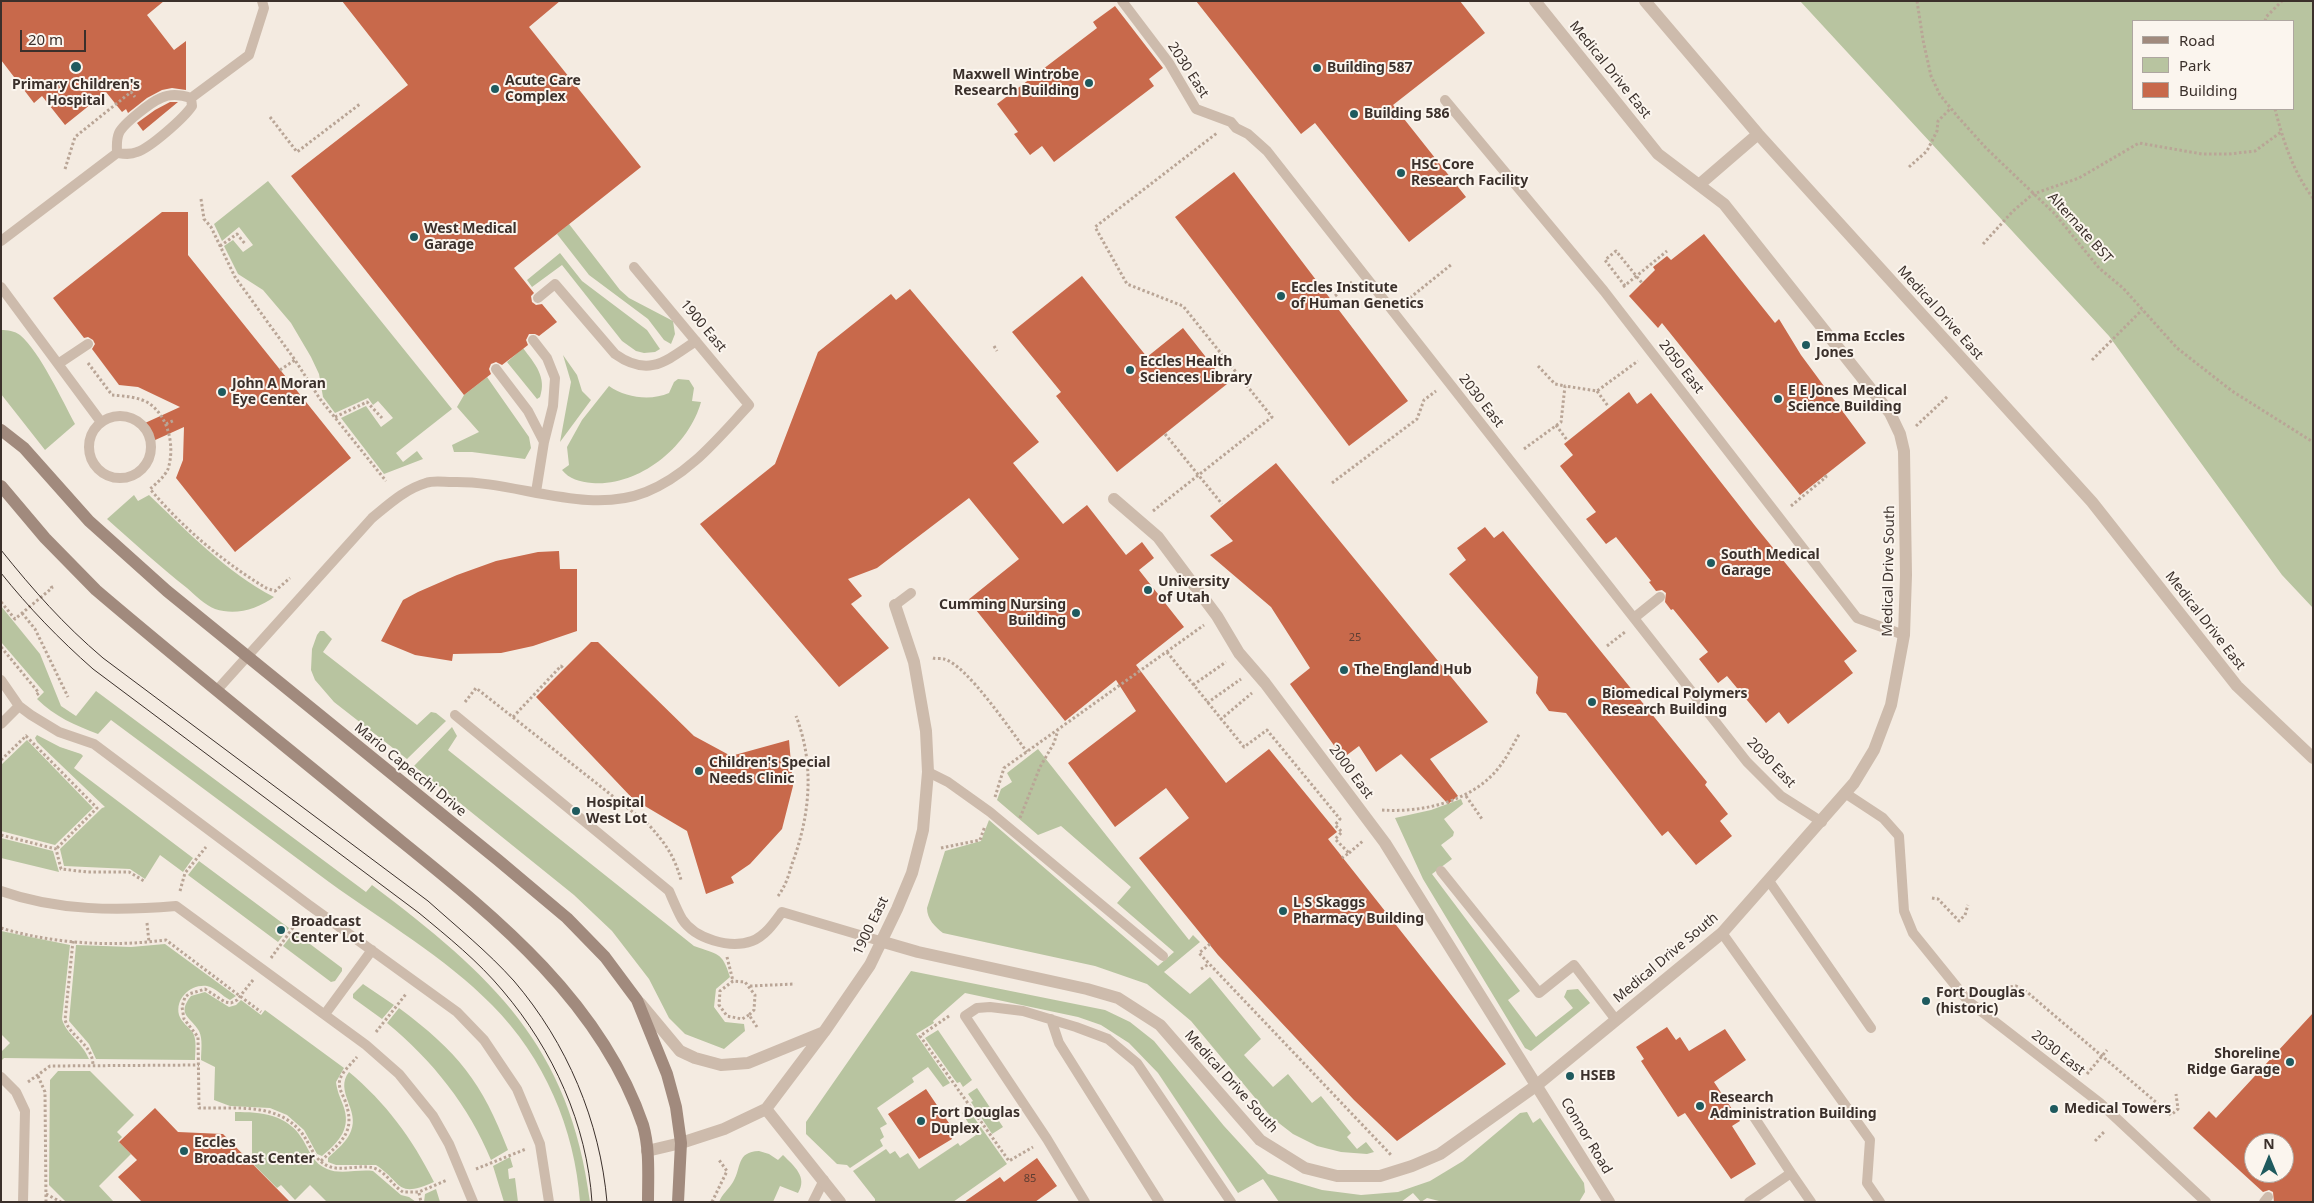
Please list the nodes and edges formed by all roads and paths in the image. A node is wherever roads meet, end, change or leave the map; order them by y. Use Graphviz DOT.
graph roads {
  1 [pos="262,1"];
  2 [pos="1122,1"];
  3 [pos="1535,1"];
  4 [pos="1645,1"];
  5 [pos="1917,1"];
  6 [pos="2282,1"];
  7 [pos="2266,20"];
  8 [pos="131,92"];
  9 [pos="191,98"];
  10 [pos="1445,100"];
  11 [pos="360,104"];
  12 [pos="1951,108"];
  13 [pos="2275,110"];
  14 [pos="270,117"];
  15 [pos="1231,122"];
  16 [pos="2281,132"];
  17 [pos="1758,134"];
  18 [pos="117,153"];
  19 [pos="1909,166"];
  20 [pos="65,169"];
  21 [pos="1700,184"];
  22 [pos="2033,194"];
  23 [pos="2313,198"];
  24 [pos="201,199"];
  25 [pos="1,241"];
  26 [pos="1982,244"];
  27 [pos="246,245"];
  28 [pos="220,246"];
  29 [pos="1667,251"];
  30 [pos="1452,264"];
  31 [pos="634,267"];
  32 [pos="1636,276"];
  33 [pos="1352,282"];
  34 [pos="1642,283"];
  35 [pos="1,287"];
  36 [pos="1335,296"];
  37 [pos="538,298"];
  38 [pos="1406,301"];
  39 [pos="2142,310"];
  40 [pos="533,340"];
  41 [pos="696,341"];
  42 [pos="88,344"];
  43 [pos="994,346"];
  44 [pos="998,351"];
  45 [pos="295,360"];
  46 [pos="2092,360"];
  47 [pos="87,361"];
  48 [pos="58,364"];
  49 [pos="1538,366"];
  50 [pos="1629,367"];
  51 [pos="496,369"];
  52 [pos="280,370"];
  53 [pos="1448,382"];
  54 [pos="1565,386"];
  55 [pos="1597,391"];
  56 [pos="1948,396"];
  57 [pos="1608,406"];
  58 [pos="335,417"];
  59 [pos="382,418"];
  60 [pos="174,420"];
  61 [pos="101,422"];
  62 [pos="166,424"];
  63 [pos="1556,425"];
  64 [pos="1914,429"];
  65 [pos="1,430"];
  66 [pos="1165,434"];
  67 [pos="1567,440"];
  68 [pos="544,442"];
  69 [pos="2313,442"];
  70 [pos="1524,449"];
  71 [pos="1825,475"];
  72 [pos="386,481"];
  73 [pos="1332,483"];
  74 [pos="1,486"];
  75 [pos="536,492"];
  76 [pos="1114,500"];
  77 [pos="1222,504"];
  78 [pos="1790,506"];
  79 [pos="1141,521"];
  80 [pos="290,578"];
  81 [pos="50,584"];
  82 [pos="911,593"];
  83 [pos="1660,597"];
  84 [pos="1,602"];
  85 [pos="895,605"];
  86 [pos="22,612"];
  87 [pos="1217,616"];
  88 [pos="1636,620"];
  89 [pos="1904,635"];
  90 [pos="1607,646"];
  91 [pos="1,647"];
  92 [pos="1167,652"];
  93 [pos="1239,652"];
  94 [pos="249,657"];
  95 [pos="933,658"];
  96 [pos="564,669"];
  97 [pos="1254,670"];
  98 [pos="1,680"];
  99 [pos="1265,683"];
  100 [pos="1193,685"];
  101 [pos="476,688"];
  102 [pos="217,690"];
  103 [pos="35,696"];
  104 [pos="68,697"];
  105 [pos="1207,703"];
  106 [pos="19,706"];
  107 [pos="455,715"];
  108 [pos="796,716"];
  109 [pos="513,717"];
  110 [pos="1220,720"];
  111 [pos="1,724"];
  112 [pos="1058,729"];
  113 [pos="1520,733"];
  114 [pos="2313,758"];
  115 [pos="1,760"];
  116 [pos="928,772"];
  117 [pos="1845,793"];
  118 [pos="1466,796"];
  119 [pos="1360,809"];
  120 [pos="1482,819"];
  121 [pos="1822,822"];
  122 [pos="1015,832"];
  123 [pos="1,834"];
  124 [pos="1357,846"];
  125 [pos="56,849"];
  126 [pos="1349,854"];
  127 [pos="1342,858"];
  128 [pos="196,859"];
  129 [pos="1440,871"];
  130 [pos="185,874"];
  131 [pos="144,881"];
  132 [pos="1769,881"];
  133 [pos="682,883"];
  134 [pos="1,891"];
  135 [pos="1932,898"];
  136 [pos="776,899"];
  137 [pos="1968,905"];
  138 [pos="147,923"];
  139 [pos="1,928"];
  140 [pos="292,930"];
  141 [pos="1722,933"];
  142 [pos="73,941"];
  143 [pos="880,941"];
  144 [pos="150,942"];
  145 [pos="1210,944"];
  146 [pos="281,945"];
  147 [pos="372,950"];
  148 [pos="726,956"];
  149 [pos="1163,956"];
  150 [pos="1209,964"];
  151 [pos="1201,970"];
  152 [pos="733,981"];
  153 [pos="795,984"];
  154 [pos="749,986"];
  155 [pos="2004,994"];
  156 [pos="240,996"];
  157 [pos="637,1000"];
  158 [pos="397,1006"];
  159 [pos="261,1012"];
  160 [pos="325,1014"];
  161 [pos="749,1016"];
  162 [pos="1051,1019"];
  163 [pos="1616,1020"];
  164 [pos="384,1021"];
  165 [pos="936,1026"];
  166 [pos="757,1027"];
  167 [pos="1871,1028"];
  168 [pos="824,1032"];
  169 [pos="2107,1050"];
  170 [pos="2102,1057"];
  171 [pos="93,1065"];
  172 [pos="199,1065"];
  173 [pos="346,1070"];
  174 [pos="2087,1074"];
  175 [pos="38,1076"];
  176 [pos="1,1077"];
  177 [pos="28,1083"];
  178 [pos="1538,1085"];
  179 [pos="2176,1094"];
  180 [pos="766,1109"];
  181 [pos="1754,1117"];
  182 [pos="2104,1132"];
  183 [pos="1047,1139"];
  184 [pos="2095,1141"];
  185 [pos="681,1143"];
  186 [pos="647,1151"];
  187 [pos="510,1154"];
  188 [pos="1393,1156"];
  189 [pos="719,1160"];
  190 [pos="320,1161"];
  191 [pos="492,1163"];
  192 [pos="1791,1173"];
  193 [pos="824,1180"];
  194 [pos="431,1187"];
  195 [pos="419,1192"];
  196 [pos="46,1194"];
  197 [pos="1605,1200"];
  198 [pos="23,1202"];
  199 [pos="46,1202"];
  200 [pos="61,1202"];
  201 [pos="421,1202"];
  202 [pos="473,1202"];
  203 [pos="550,1202"];
  204 [pos="648,1202"];
  205 [pos="678,1202"];
  206 [pos="712,1202"];
  207 [pos="813,1202"];
  208 [pos="840,1202"];
  209 [pos="1085,1202"];
  210 [pos="1159,1202"];
  211 [pos="1231,1202"];
  212 [pos="1749,1202"];
  213 [pos="1810,1202"];
  214 [pos="1880,1202"];
  215 [pos="2206,1202"];
  1 -- 9 [label="lane"];
  2 -- 15 [label="lane, 2030 East"];
  3 -- 21 [label="street, Medical Drive East"];
  4 -- 17 [label="street, Medical Drive East"];
  5 -- 12 [label="path, Alternate BST"];
  6 -- 7 [label="path"];
  8 -- 20 [label="path"];
  9 -- 18 [label="lane"];
  9 -- 18 [label="lane"];
  10 -- 89 [label="lane, 2050 East"];
  11 -- 14 [label="path"];
  12 -- 19 [label="path"];
  12 -- 22 [label="path, Alternate BST"];
  13 -- 16 [label="path"];
  15 -- 53 [label="lane, 2030 East"];
  15 -- 79 [label="path"];
  16 -- 22 [label="path"];
  16 -- 23 [label="path"];
  17 -- 21 [label="street"];
  17 -- 114 [label="street, Medical Drive East"];
  18 -- 25 [label="lane"];
  21 -- 89 [label="street, Medical Drive South"];
  22 -- 26 [label="path"];
  22 -- 39 [label="path, Alternate BST"];
  24 -- 28 [label="path"];
  27 -- 28 [label="path"];
  28 -- 45 [label="path"];
  29 -- 32 [label="path"];
  30 -- 38 [label="path"];
  31 -- 41 [label="lane, 1900 East"];
  32 -- 32 [label="path"];
  32 -- 34 [label="path"];
  33 -- 36 [label="path"];
  35 -- 48 [label="lane"];
  37 -- 41 [label="lane"];
  39 -- 46 [label="path"];
  39 -- 69 [label="path, Alternate BST"];
  40 -- 68 [label="lane"];
  41 -- 75 [label="lane, 1900 East"];
  42 -- 48 [label="lane"];
  43 -- 44 [label="path"];
  45 -- 52 [label="path"];
  45 -- 58 [label="path"];
  47 -- 62 [label="path"];
  48 -- 61 [label="lane"];
  49 -- 54 [label="path"];
  50 -- 55 [label="path"];
  51 -- 68 [label="lane"];
  53 -- 73 [label="path"];
  53 -- 88 [label="lane, 2030 East"];
  54 -- 55 [label="path"];
  54 -- 63 [label="path"];
  55 -- 57 [label="path"];
  56 -- 64 [label="path"];
  58 -- 59 [label="path"];
  58 -- 72 [label="path"];
  60 -- 62 [label="path"];
  61 -- 61 [label="lane"];
  62 -- 80 [label="path"];
  63 -- 67 [label="path"];
  63 -- 70 [label="path"];
  65 -- 94 [label="main road, Mario Capecchi Drive"];
  66 -- 77 [label="path"];
  68 -- 75 [label="lane"];
  71 -- 78 [label="path"];
  74 -- 102 [label="main road"];
  75 -- 94 [label="lane"];
  76 -- 79 [label="street, 2000 East"];
  79 -- 87 [label="street, 2000 East"];
  81 -- 86 [label="path"];
  82 -- 85 [label="lane"];
  83 -- 88 [label="lane"];
  84 -- 86 [label="path"];
  85 -- 116 [label="street, 1900 East"];
  86 -- 104 [label="path"];
  87 -- 92 [label="path"];
  87 -- 93 [label="street, 2000 East"];
  88 -- 90 [label="path"];
  88 -- 121 [label="lane, 2030 East"];
  89 -- 117 [label="street, Medical Drive South"];
  91 -- 103 [label="path"];
  92 -- 100 [label="path"];
  92 -- 112 [label="path"];
  93 -- 97 [label="street, 2000 East"];
  93 -- 100 [label="path"];
  94 -- 102 [label="lane"];
  94 -- 157 [label="main road, Mario Capecchi Drive"];
  95 -- 112 [label="path"];
  96 -- 109 [label="path"];
  97 -- 99 [label="street, 2000 East"];
  97 -- 105 [label="path"];
  98 -- 106 [label="lane"];
  99 -- 110 [label="path"];
  99 -- 119 [label="street, 2000 East"];
  100 -- 105 [label="path"];
  101 -- 109 [label="path"];
  102 -- 186 [label="main road"];
  105 -- 110 [label="path"];
  106 -- 111 [label="lane"];
  106 -- 147 [label="lane"];
  107 -- 143 [label="lane"];
  108 -- 136 [label="path"];
  109 -- 133 [label="path"];
  110 -- 126 [label="path"];
  112 -- 122 [label="path"];
  113 -- 118 [label="path"];
  115 -- 125 [label="path"];
  116 -- 122 [label="lane"];
  116 -- 143 [label="street, 1900 East"];
  117 -- 121 [label="street, Medical Drive South"];
  117 -- 215 [label="lane, 2030 East"];
  118 -- 119 [label="path"];
  118 -- 120 [label="path"];
  119 -- 178 [label="street, 2000 East"];
  121 -- 132 [label="street, Medical Drive South"];
  122 -- 149 [label="lane"];
  123 -- 125 [label="path"];
  124 -- 126 [label="path"];
  125 -- 131 [label="path"];
  126 -- 127 [label="path"];
  128 -- 130 [label="path"];
  129 -- 163 [label="lane"];
  132 -- 141 [label="street, Medical Drive South"];
  132 -- 167 [label="lane"];
  134 -- 160 [label="lane"];
  135 -- 137 [label="path"];
  138 -- 144 [label="path"];
  139 -- 142 [label="path"];
  140 -- 146 [label="path"];
  141 -- 163 [label="street, Medical Drive South"];
  141 -- 214 [label="lane"];
  142 -- 144 [label="path"];
  142 -- 171 [label="path"];
  143 -- 168 [label="street, 1900 East"];
  143 -- 178 [label="street, Medical Drive South"];
  144 -- 156 [label="path"];
  145 -- 150 [label="path"];
  147 -- 160 [label="lane"];
  147 -- 203 [label="lane"];
  148 -- 152 [label="path"];
  150 -- 151 [label="path"];
  150 -- 188 [label="path"];
  152 -- 154 [label="path"];
  152 -- 161 [label="path"];
  153 -- 154 [label="path"];
  154 -- 161 [label="path"];
  155 -- 170 [label="path"];
  156 -- 159 [label="path"];
  156 -- 172 [label="path"];
  157 -- 168 [label="street"];
  157 -- 185 [label="main road, Mario Capecchi Drive"];
  158 -- 164 [label="path"];
  160 -- 202 [label="lane"];
  161 -- 166 [label="path"];
  162 -- 183 [label="lane"];
  162 -- 210 [label="lane"];
  162 -- 211 [label="lane"];
  163 -- 178 [label="street, Medical Drive South"];
  165 -- 183 [label="path"];
  168 -- 180 [label="street, 1900 East"];
  169 -- 170 [label="path"];
  170 -- 174 [label="path"];
  170 -- 179 [label="path"];
  171 -- 172 [label="path"];
  171 -- 175 [label="path"];
  172 -- 190 [label="path"];
  173 -- 190 [label="path"];
  175 -- 177 [label="path"];
  175 -- 196 [label="path"];
  176 -- 198 [label="lane"];
  178 -- 197 [label="street, Connor Road"];
  180 -- 185 [label="street, 1900 East"];
  180 -- 193 [label="street"];
  181 -- 192 [label="lane"];
  182 -- 184 [label="path"];
  183 -- 209 [label="lane"];
  185 -- 186 [label="street, 1900 East"];
  185 -- 205 [label="main road, Mario Capecchi Drive"];
  186 -- 204 [label="main road"];
  187 -- 191 [label="path"];
  189 -- 206 [label="path"];
  190 -- 195 [label="path"];
  192 -- 212 [label="lane"];
  192 -- 213 [label="lane"];
  193 -- 207 [label="lane"];
  193 -- 208 [label="street"];
  194 -- 195 [label="path"];
  195 -- 201 [label="path"];
  196 -- 199 [label="path"];
  196 -- 200 [label="path"];
}
